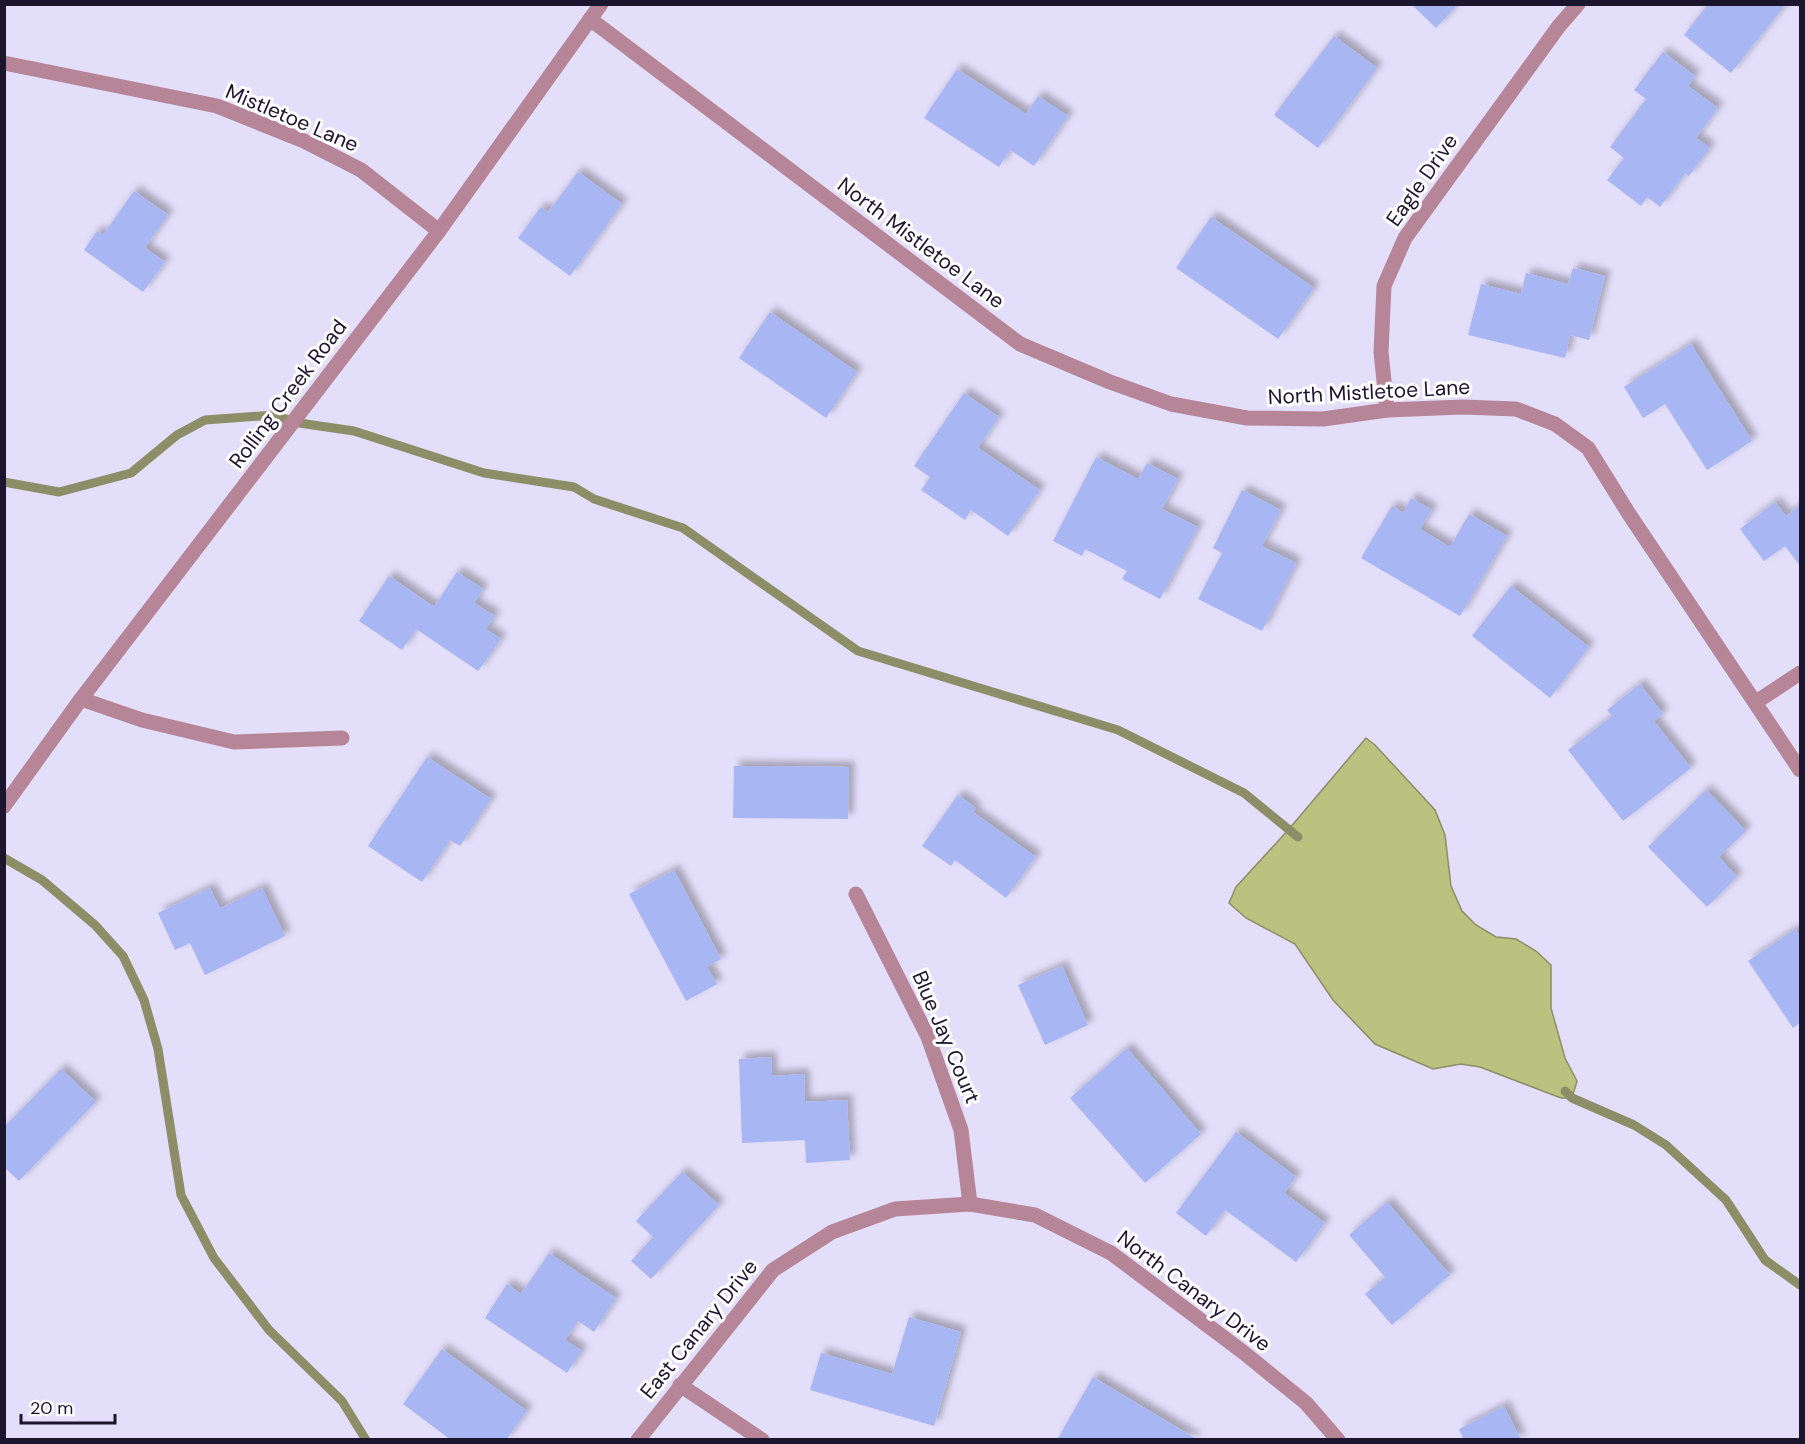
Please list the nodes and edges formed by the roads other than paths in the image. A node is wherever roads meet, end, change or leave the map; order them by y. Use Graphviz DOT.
graph roads {
  1 [pos="601,4"];
  2 [pos="1578,4"];
  3 [pos="590,19"];
  4 [pos="4,63"];
  5 [pos="438,231"];
  6 [pos="1387,410"];
  7 [pos="1800,673"];
  8 [pos="81,699"];
  9 [pos="1756,702"];
  10 [pos="342,738"];
  11 [pos="1800,770"];
  12 [pos="4,806"];
  13 [pos="856,894"];
  14 [pos="970,1204"];
  15 [pos="680,1385"];
  16 [pos="638,1440"];
  17 [pos="762,1440"];
  18 [pos="1338,1440"];
  1 -- 3 [label="street, Rolling Creek Road"];
  2 -- 6 [label="street, Eagle Drive"];
  3 -- 5 [label="street, Rolling Creek Road"];
  3 -- 6 [label="street, North Mistletoe Lane"];
  4 -- 5 [label="street, Mistletoe Lane"];
  5 -- 8 [label="street, Rolling Creek Road"];
  6 -- 9 [label="street, North Mistletoe Lane"];
  7 -- 9 [label="street"];
  8 -- 10 [label="street"];
  8 -- 12 [label="street, Rolling Creek Road"];
  9 -- 11 [label="street, North Mistletoe Lane"];
  13 -- 14 [label="street, Blue Jay Court"];
  14 -- 15 [label="street, East Canary Drive"];
  14 -- 18 [label="street, North Canary Drive"];
  15 -- 16 [label="street, East Canary Drive"];
  15 -- 17 [label="street"];
}
